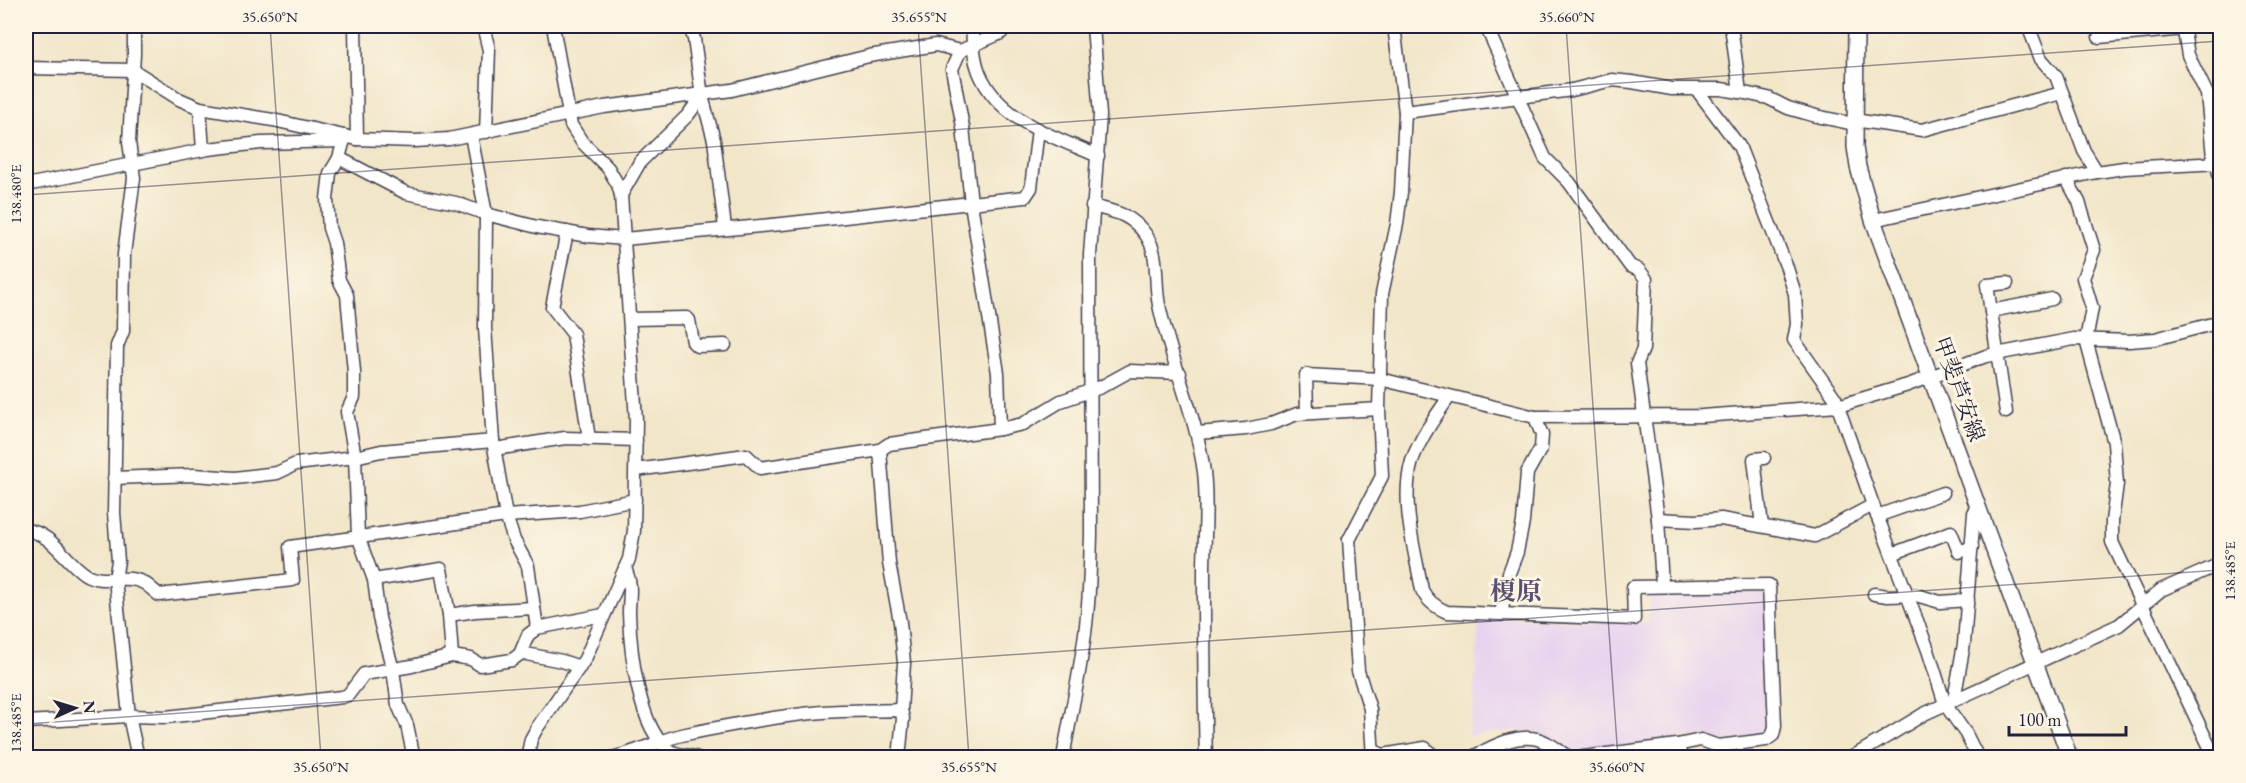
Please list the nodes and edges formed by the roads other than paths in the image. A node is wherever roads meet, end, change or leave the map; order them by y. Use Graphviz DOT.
graph roads {
  1 [pos="134,26"];
  2 [pos="355,26"];
  3 [pos="483,26"];
  4 [pos="553,26"];
  5 [pos="690,26"];
  6 [pos="972,26"];
  7 [pos="1005,26"];
  8 [pos="1093,26"];
  9 [pos="1394,26"];
  10 [pos="1486,26"];
  11 [pos="1731,26"];
  12 [pos="1856,26"];
  13 [pos="2028,26"];
  14 [pos="2183,27"];
  15 [pos="2099,37"];
  16 [pos="973,46"];
  17 [pos="960,51"];
  18 [pos="26,68"];
  19 [pos="133,70"];
  20 [pos="1697,90"];
  21 [pos="1740,92"];
  22 [pos="2062,93"];
  23 [pos="702,96"];
  24 [pos="1518,98"];
  25 [pos="200,108"];
  26 [pos="1405,112"];
  27 [pos="568,115"];
  28 [pos="1854,122"];
  29 [pos="1038,129"];
  30 [pos="486,132"];
  31 [pos="471,135"];
  32 [pos="348,139"];
  33 [pos="202,150"];
  34 [pos="1098,156"];
  35 [pos="339,158"];
  36 [pos="132,163"];
  37 [pos="2219,163"];
  38 [pos="2097,172"];
  39 [pos="2067,178"];
  40 [pos="2220,179"];
  41 [pos="26,184"];
  42 [pos="621,195"];
  43 [pos="971,202"];
  44 [pos="1092,206"];
  45 [pos="486,214"];
  46 [pos="1873,220"];
  47 [pos="725,228"];
  48 [pos="567,232"];
  49 [pos="624,239"];
  50 [pos="2007,283"];
  51 [pos="2052,299"];
  52 [pos="1991,311"];
  53 [pos="630,319"];
  54 [pos="2220,322"];
  55 [pos="2086,340"];
  56 [pos="725,345"];
  57 [pos="1997,353"];
  58 [pos="1180,373"];
  59 [pos="1930,375"];
  60 [pos="1380,379"];
  61 [pos="1089,392"];
  62 [pos="1449,397"];
  63 [pos="1838,406"];
  64 [pos="1379,410"];
  65 [pos="2006,412"];
  66 [pos="1307,413"];
  67 [pos="1644,416"];
  68 [pos="1535,417"];
  69 [pos="1000,429"];
  70 [pos="1197,433"];
  71 [pos="589,439"];
  72 [pos="636,440"];
  73 [pos="494,445"];
  74 [pos="880,450"];
  75 [pos="355,457"];
  76 [pos="1764,458"];
  77 [pos="636,470"];
  78 [pos="114,478"];
  79 [pos="1942,493"];
  80 [pos="635,500"];
  81 [pos="1875,510"];
  82 [pos="1980,512"];
  83 [pos="506,516"];
  84 [pos="1658,519"];
  85 [pos="1762,526"];
  86 [pos="26,530"];
  87 [pos="358,536"];
  88 [pos="1972,547"];
  89 [pos="1892,554"];
  90 [pos="2220,564"];
  91 [pos="625,568"];
  92 [pos="116,579"];
  93 [pos="374,580"];
  94 [pos="1662,586"];
  95 [pos="1875,594"];
  96 [pos="1908,595"];
  97 [pos="1968,600"];
  98 [pos="2142,604"];
  99 [pos="534,608"];
  100 [pos="1501,614"];
  101 [pos="449,615"];
  102 [pos="603,615"];
  103 [pos="537,628"];
  104 [pos="521,653"];
  105 [pos="452,656"];
  106 [pos="2036,663"];
  107 [pos="580,667"];
  108 [pos="393,670"];
  109 [pos="1950,702"];
  110 [pos="901,710"];
  111 [pos="129,716"];
  112 [pos="26,722"];
  113 [pos="660,741"];
  114 [pos="1680,751"];
  115 [pos="1868,752"];
  116 [pos="1373,754"];
  117 [pos="672,755"];
  118 [pos="138,758"];
  119 [pos="414,758"];
  120 [pos="527,758"];
  121 [pos="611,758"];
  122 [pos="697,758"];
  123 [pos="899,758"];
  124 [pos="1063,758"];
  125 [pos="1206,758"];
  126 [pos="1436,758"];
  127 [pos="1471,758"];
  128 [pos="1571,758"];
  129 [pos="1576,758"];
  130 [pos="1851,758"];
  131 [pos="1978,758"];
  132 [pos="2070,758"];
  133 [pos="2215,758"];
  1 -- 19 [label="street"];
  2 -- 32 [label="street"];
  3 -- 30 [label="street"];
  4 -- 27 [label="street"];
  5 -- 23 [label="street"];
  6 -- 16 [label="street"];
  7 -- 16 [label="street"];
  8 -- 34 [label="street"];
  9 -- 26 [label="street"];
  10 -- 24 [label="street"];
  11 -- 21 [label="street"];
  12 -- 28 [label="main road, 甲斐芦安線"];
  13 -- 22 [label="street"];
  14 -- 15 [label="street"];
  14 -- 37 [label="street"];
  16 -- 17 [label="street"];
  16 -- 29 [label="street"];
  17 -- 23 [label="street"];
  17 -- 43 [label="street"];
  18 -- 19 [label="street"];
  19 -- 25 [label="street"];
  19 -- 36 [label="street"];
  20 -- 21 [label="street"];
  20 -- 24 [label="street"];
  20 -- 63 [label="street"];
  21 -- 28 [label="street"];
  22 -- 28 [label="street"];
  22 -- 38 [label="street"];
  23 -- 27 [label="street"];
  23 -- 42 [label="street"];
  23 -- 47 [label="street"];
  24 -- 26 [label="street"];
  24 -- 67 [label="street"];
  25 -- 32 [label="street"];
  25 -- 33 [label="street"];
  26 -- 60 [label="street"];
  27 -- 30 [label="street"];
  27 -- 42 [label="street"];
  28 -- 46 [label="main road, 甲斐芦安線"];
  29 -- 34 [label="street"];
  29 -- 43 [label="street"];
  30 -- 31 [label="street"];
  31 -- 32 [label="street"];
  31 -- 45 [label="street"];
  32 -- 33 [label="street"];
  32 -- 35 [label="street"];
  33 -- 36 [label="street"];
  34 -- 44 [label="street"];
  35 -- 45 [label="street"];
  35 -- 75 [label="street"];
  36 -- 41 [label="street"];
  36 -- 78 [label="street"];
  37 -- 38 [label="street"];
  37 -- 40 [label="street"];
  38 -- 39 [label="street"];
  39 -- 46 [label="street"];
  39 -- 55 [label="street"];
  42 -- 49 [label="street"];
  43 -- 47 [label="street"];
  43 -- 69 [label="street"];
  44 -- 58 [label="street"];
  44 -- 61 [label="street"];
  45 -- 48 [label="street"];
  45 -- 73 [label="street"];
  46 -- 59 [label="main road, 甲斐芦安線"];
  47 -- 49 [label="street"];
  48 -- 49 [label="street"];
  48 -- 71 [label="street"];
  49 -- 53 [label="street"];
  50 -- 52 [label="street"];
  51 -- 52 [label="street"];
  52 -- 57 [label="street"];
  53 -- 56 [label="street"];
  53 -- 72 [label="street"];
  54 -- 55 [label="street"];
  55 -- 57 [label="street"];
  55 -- 98 [label="street"];
  57 -- 59 [label="street"];
  57 -- 65 [label="street"];
  58 -- 61 [label="street"];
  58 -- 70 [label="street"];
  59 -- 63 [label="street"];
  59 -- 82 [label="main road, 甲斐芦安線"];
  60 -- 62 [label="street"];
  60 -- 64 [label="street"];
  60 -- 66 [label="street"];
  61 -- 69 [label="street"];
  61 -- 124 [label="street"];
  62 -- 68 [label="street"];
  62 -- 100 [label="street"];
  63 -- 67 [label="street"];
  63 -- 81 [label="street"];
  64 -- 66 [label="street"];
  64 -- 116 [label="street"];
  66 -- 70 [label="street"];
  67 -- 68 [label="street"];
  67 -- 84 [label="street"];
  68 -- 100 [label="street"];
  69 -- 74 [label="street"];
  70 -- 125 [label="street"];
  71 -- 72 [label="street"];
  71 -- 73 [label="street"];
  72 -- 77 [label="street"];
  73 -- 75 [label="street"];
  73 -- 83 [label="street"];
  74 -- 77 [label="street"];
  74 -- 110 [label="street"];
  75 -- 78 [label="street"];
  75 -- 87 [label="street"];
  76 -- 85 [label="street"];
  77 -- 80 [label="street"];
  78 -- 92 [label="street"];
  79 -- 81 [label="street"];
  80 -- 83 [label="street"];
  80 -- 91 [label="street"];
  81 -- 85 [label="street"];
  81 -- 89 [label="street"];
  82 -- 88 [label="street"];
  82 -- 106 [label="main road, 甲斐芦安線"];
  83 -- 87 [label="street"];
  83 -- 99 [label="street"];
  84 -- 85 [label="street"];
  84 -- 94 [label="street"];
  86 -- 92 [label="street"];
  87 -- 92 [label="street"];
  87 -- 93 [label="street"];
  88 -- 89 [label="street"];
  88 -- 97 [label="street"];
  89 -- 96 [label="street"];
  90 -- 98 [label="street"];
  91 -- 102 [label="street"];
  91 -- 113 [label="street"];
  92 -- 111 [label="street"];
  93 -- 101 [label="street"];
  93 -- 108 [label="street"];
  94 -- 100 [label="street"];
  94 -- 114 [label="street"];
  95 -- 96 [label="street"];
  96 -- 97 [label="street"];
  96 -- 109 [label="street"];
  97 -- 109 [label="street"];
  98 -- 106 [label="street"];
  98 -- 133 [label="street"];
  99 -- 101 [label="street"];
  99 -- 103 [label="street"];
  101 -- 105 [label="street"];
  102 -- 103 [label="street"];
  102 -- 107 [label="street"];
  103 -- 104 [label="street"];
  104 -- 105 [label="street"];
  104 -- 107 [label="street"];
  105 -- 108 [label="street"];
  106 -- 109 [label="street"];
  106 -- 132 [label="main road, 甲斐芦安線"];
  107 -- 120 [label="street"];
  108 -- 111 [label="street"];
  108 -- 119 [label="street"];
  109 -- 115 [label="street"];
  109 -- 131 [label="street"];
  110 -- 113 [label="street"];
  110 -- 123 [label="street"];
  111 -- 112 [label="street"];
  111 -- 118 [label="street"];
  113 -- 117 [label="street"];
  113 -- 121 [label="street"];
  114 -- 129 [label="street"];
  115 -- 130 [label="street"];
  116 -- 126 [label="street"];
  117 -- 122 [label="street"];
  127 -- 128 [label="street"];
}
